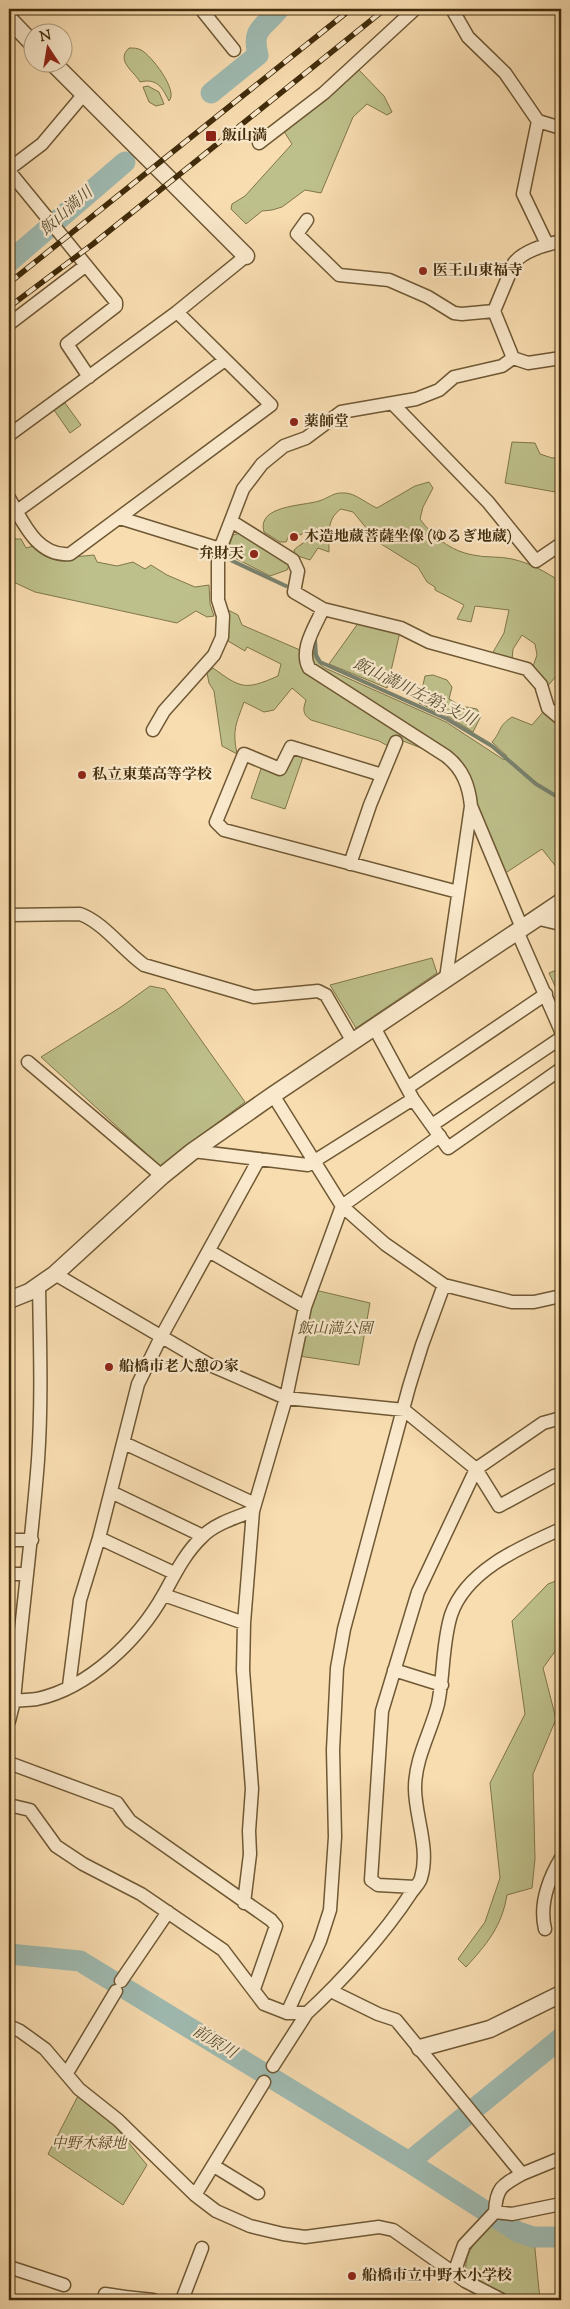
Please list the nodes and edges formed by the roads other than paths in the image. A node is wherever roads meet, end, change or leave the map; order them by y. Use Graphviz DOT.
graph roads {
  1 [pos="201,9"];
  2 [pos="415,9"];
  3 [pos="452,9"];
  4 [pos="9,19"];
  5 [pos="22,33"];
  6 [pos="234,50"];
  7 [pos="62,72"];
  8 [pos="84,94"];
  9 [pos="538,121"];
  10 [pos="561,128"];
  11 [pos="258,143"];
  12 [pos="9,170"];
  13 [pos="307,220"];
  14 [pos="561,241"];
  15 [pos="547,244"];
  16 [pos="246,256"];
  17 [pos="86,266"];
  18 [pos="494,310"];
  19 [pos="177,312"];
  20 [pos="9,324"];
  21 [pos="513,358"];
  22 [pos="561,358"];
  23 [pos="225,360"];
  24 [pos="89,377"];
  25 [pos="392,403"];
  26 [pos="9,435"];
  27 [pos="9,498"];
  28 [pos="16,510"];
  29 [pos="120,518"];
  30 [pos="231,521"];
  31 [pos="561,544"];
  32 [pos="220,549"];
  33 [pos="323,609"];
  34 [pos="561,719"];
  35 [pos="154,730"];
  36 [pos="396,742"];
  37 [pos="382,775"];
  38 [pos="471,806"];
  39 [pos="350,864"];
  40 [pos="458,892"];
  41 [pos="561,902"];
  42 [pos="9,915"];
  43 [pos="540,916"];
  44 [pos="561,922"];
  45 [pos="519,930"];
  46 [pos="446,978"];
  47 [pos="546,994"];
  48 [pos="374,1028"];
  49 [pos="561,1031"];
  50 [pos="561,1038"];
  51 [pos="353,1042"];
  52 [pos="28,1062"];
  53 [pos="561,1069"];
  54 [pos="410,1093"];
  55 [pos="273,1095"];
  56 [pos="432,1125"];
  57 [pos="440,1136"];
  58 [pos="193,1151"];
  59 [pos="259,1159"];
  60 [pos="315,1162"];
  61 [pos="162,1176"];
  62 [pos="342,1206"];
  63 [pos="208,1251"];
  64 [pos="56,1274"];
  65 [pos="444,1285"];
  66 [pos="39,1286"];
  67 [pos="561,1296"];
  68 [pos="9,1300"];
  69 [pos="305,1307"];
  70 [pos="161,1337"];
  71 [pos="286,1398"];
  72 [pos="404,1410"];
  73 [pos="561,1418"];
  74 [pos="124,1443"];
  75 [pos="476,1469"];
  76 [pos="561,1474"];
  77 [pos="111,1492"];
  78 [pos="254,1508"];
  79 [pos="561,1529"];
  80 [pos="203,1536"];
  81 [pos="99,1538"];
  82 [pos="9,1540"];
  83 [pos="32,1540"];
  84 [pos="174,1573"];
  85 [pos="9,1574"];
  86 [pos="26,1574"];
  87 [pos="164,1594"];
  88 [pos="244,1623"];
  89 [pos="394,1670"];
  90 [pos="442,1685"];
  91 [pos="69,1686"];
  92 [pos="14,1701"];
  93 [pos="9,1721"];
  94 [pos="9,1763"];
  95 [pos="9,1805"];
  96 [pos="561,1858"];
  97 [pos="414,1887"];
  98 [pos="244,1903"];
  99 [pos="168,1912"];
  100 [pos="545,1929"];
  101 [pos="254,1989"];
  102 [pos="331,1991"];
  103 [pos="560,1992"];
  104 [pos="288,2013"];
  105 [pos="307,2013"];
  106 [pos="9,2026"];
  107 [pos="420,2048"];
  108 [pos="273,2066"];
  109 [pos="67,2073"];
  110 [pos="264,2082"];
  111 [pos="561,2158"];
  112 [pos="214,2166"];
  113 [pos="522,2174"];
  114 [pos="258,2193"];
  115 [pos="194,2195"];
  116 [pos="561,2204"];
  117 [pos="495,2212"];
  118 [pos="202,2248"];
  119 [pos="9,2267"];
  120 [pos="454,2273"];
  121 [pos="64,2284"];
  122 [pos="105,2294"];
  123 [pos="124,2299"];
  124 [pos="152,2300"];
  125 [pos="182,2300"];
  126 [pos="502,2300"];
  1 -- 6 [label="street"];
  2 -- 11 [label="street"];
  3 -- 9 [label="street"];
  4 -- 5 [label="street"];
  7 -- 8 [label="street"];
  8 -- 12 [label="street"];
  8 -- 16 [label="street"];
  9 -- 10 [label="street"];
  9 -- 15 [label="street"];
  12 -- 17 [label="street"];
  13 -- 18 [label="street"];
  14 -- 15 [label="street"];
  15 -- 18 [label="street"];
  16 -- 19 [label="street"];
  17 -- 20 [label="street"];
  17 -- 24 [label="street"];
  18 -- 21 [label="street"];
  19 -- 23 [label="street"];
  19 -- 24 [label="street"];
  21 -- 22 [label="street"];
  21 -- 25 [label="street"];
  23 -- 28 [label="street"];
  23 -- 29 [label="street"];
  24 -- 26 [label="street"];
  25 -- 30 [label="street"];
  25 -- 31 [label="street"];
  27 -- 28 [label="street"];
  28 -- 29 [label="street"];
  29 -- 32 [label="street"];
  30 -- 32 [label="street"];
  30 -- 33 [label="street"];
  32 -- 35 [label="street"];
  33 -- 34 [label="street"];
  33 -- 38 [label="street"];
  36 -- 37 [label="street"];
  37 -- 39 [label="street"];
  37 -- 39 [label="street"];
  38 -- 40 [label="street"];
  38 -- 45 [label="street"];
  39 -- 40 [label="street"];
  40 -- 46 [label="street"];
  41 -- 43 [label="street"];
  42 -- 51 [label="street"];
  43 -- 44 [label="street"];
  43 -- 45 [label="street"];
  45 -- 46 [label="street"];
  45 -- 47 [label="street"];
  46 -- 48 [label="street"];
  47 -- 49 [label="street"];
  47 -- 54 [label="street"];
  48 -- 51 [label="street"];
  48 -- 54 [label="street"];
  50 -- 56 [label="street"];
  51 -- 55 [label="street"];
  52 -- 61 [label="street"];
  53 -- 57 [label="street"];
  54 -- 56 [label="street"];
  54 -- 60 [label="street"];
  55 -- 58 [label="street"];
  55 -- 60 [label="street"];
  56 -- 57 [label="street"];
  57 -- 62 [label="street"];
  58 -- 59 [label="street"];
  58 -- 61 [label="street"];
  59 -- 60 [label="street"];
  59 -- 63 [label="street"];
  60 -- 62 [label="street"];
  61 -- 64 [label="street"];
  62 -- 65 [label="street"];
  62 -- 69 [label="street"];
  63 -- 69 [label="street"];
  63 -- 70 [label="street"];
  64 -- 66 [label="street"];
  64 -- 70 [label="street"];
  65 -- 67 [label="street"];
  65 -- 72 [label="street"];
  66 -- 68 [label="street"];
  66 -- 83 [label="street"];
  69 -- 71 [label="street"];
  70 -- 71 [label="street"];
  70 -- 74 [label="street"];
  71 -- 72 [label="street"];
  71 -- 78 [label="street"];
  72 -- 75 [label="street"];
  72 -- 104 [label="street"];
  73 -- 75 [label="street"];
  74 -- 77 [label="street"];
  74 -- 78 [label="street"];
  75 -- 76 [label="street"];
  75 -- 89 [label="street"];
  77 -- 80 [label="street"];
  77 -- 81 [label="street"];
  78 -- 80 [label="street"];
  78 -- 88 [label="street"];
  79 -- 90 [label="street"];
  80 -- 84 [label="street"];
  81 -- 84 [label="street"];
  81 -- 91 [label="street"];
  82 -- 83 [label="street"];
  83 -- 86 [label="street"];
  84 -- 87 [label="street"];
  85 -- 86 [label="street"];
  86 -- 92 [label="street"];
  87 -- 88 [label="street"];
  87 -- 91 [label="street"];
  88 -- 98 [label="street"];
  89 -- 90 [label="street"];
  89 -- 97 [label="street"];
  90 -- 97 [label="street"];
  91 -- 92 [label="street"];
  92 -- 93 [label="street"];
  94 -- 98 [label="street"];
  95 -- 99 [label="street"];
  96 -- 100 [label="street"];
  97 -- 102 [label="street"];
  98 -- 101 [label="street"];
  99 -- 101 [label="street"];
  99 -- 109 [label="street"];
  101 -- 104 [label="street"];
  102 -- 105 [label="street"];
  102 -- 107 [label="street"];
  103 -- 107 [label="street"];
  104 -- 105 [label="street"];
  105 -- 108 [label="street"];
  106 -- 109 [label="street"];
  107 -- 113 [label="street"];
  109 -- 115 [label="street"];
  110 -- 112 [label="street"];
  111 -- 113 [label="street"];
  112 -- 114 [label="street"];
  112 -- 115 [label="street"];
  113 -- 117 [label="street"];
  115 -- 120 [label="street"];
  116 -- 117 [label="street"];
  117 -- 120 [label="street"];
  118 -- 125 [label="street"];
  119 -- 121 [label="street"];
  120 -- 126 [label="street"];
  122 -- 123 [label="street"];
  123 -- 124 [label="street"];
}
